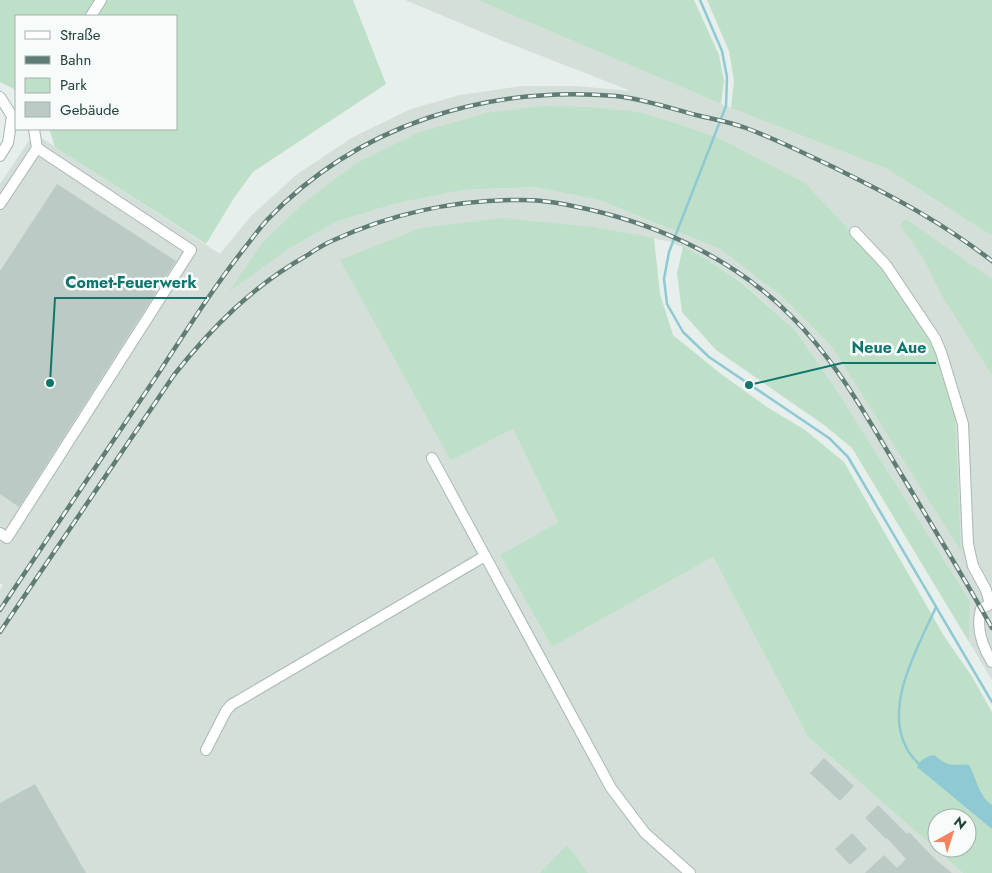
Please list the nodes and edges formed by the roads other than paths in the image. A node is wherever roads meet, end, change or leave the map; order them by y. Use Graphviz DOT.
graph roads {
  1 [pos="102,0"];
  2 [pos="92,15"];
  3 [pos="0,97"];
  4 [pos="14,116"];
  5 [pos="34,130"];
  6 [pos="37,148"];
  7 [pos="0,156"];
  8 [pos="0,204"];
  9 [pos="855,232"];
  10 [pos="432,458"];
  11 [pos="0,533"];
  12 [pos="485,556"];
  13 [pos="991,604"];
  14 [pos="992,662"];
  15 [pos="206,750"];
  16 [pos="690,873"];
  1 -- 2 [label="street"];
  3 -- 4 [label="street"];
  4 -- 7 [label="street"];
  5 -- 6 [label="street"];
  6 -- 8 [label="street"];
  6 -- 11 [label="street"];
  9 -- 13 [label="street"];
  10 -- 12 [label="street"];
  12 -- 15 [label="street"];
  12 -- 16 [label="street"];
  13 -- 14 [label="street"];
}
